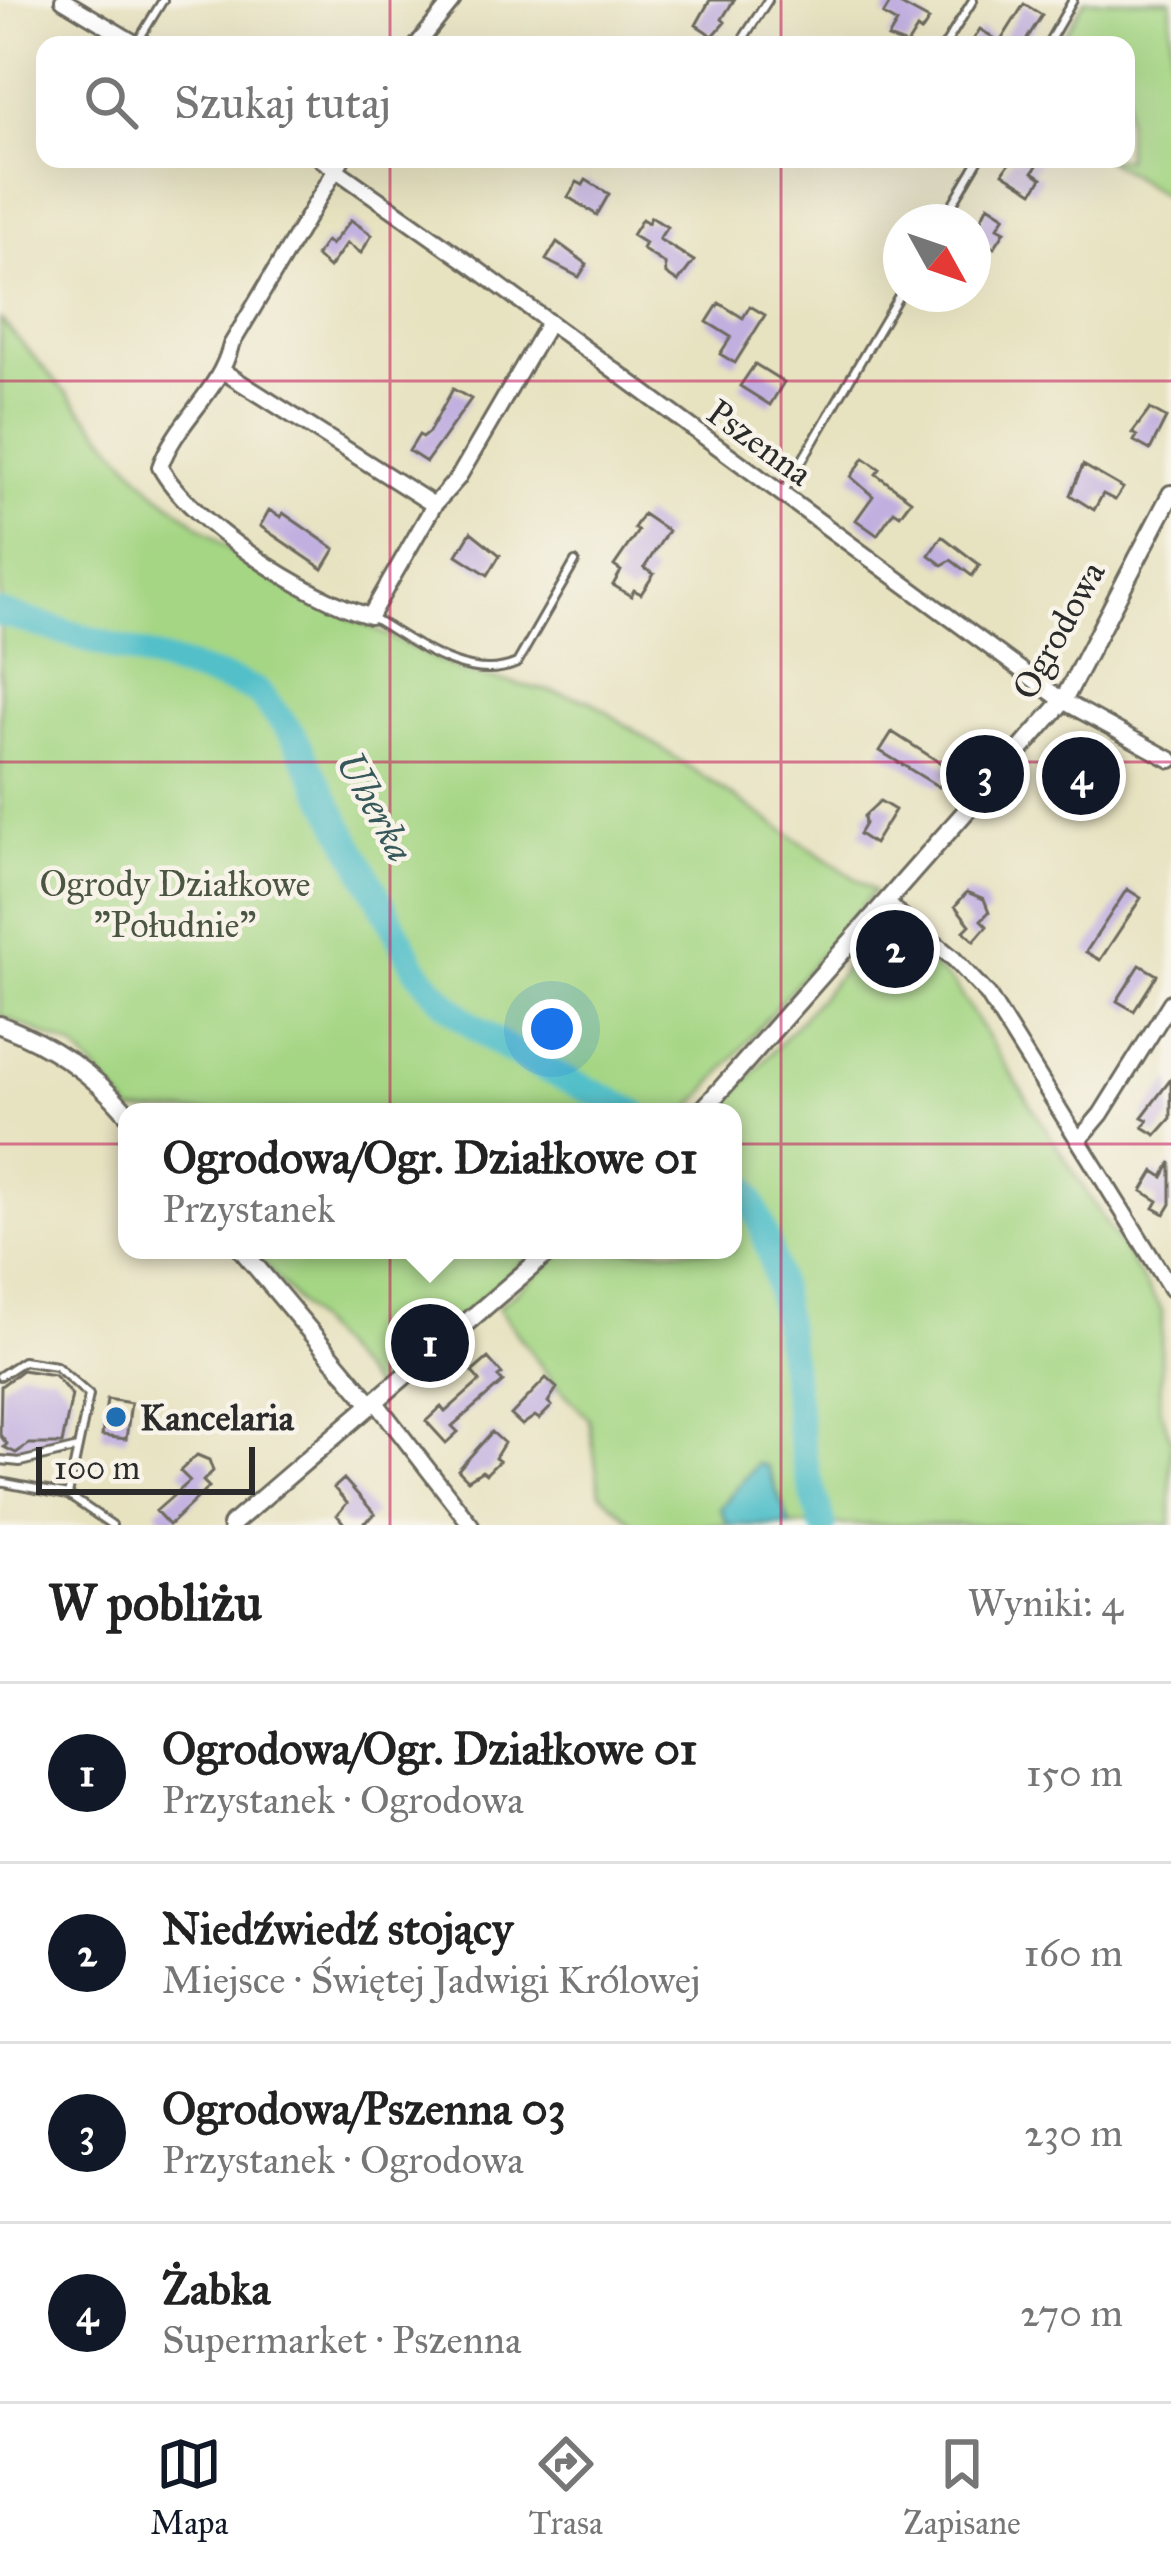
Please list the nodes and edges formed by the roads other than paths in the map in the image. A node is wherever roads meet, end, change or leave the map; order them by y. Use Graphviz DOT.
graph roads {
  1 [pos="63,0"];
  2 [pos="163,0"];
  3 [pos="453,0"];
  4 [pos="768,0"];
  5 [pos="973,0"];
  6 [pos="1073,0"];
  7 [pos="124,36"];
  8 [pos="142,36"];
  9 [pos="423,36"];
  10 [pos="746,36"];
  11 [pos="951,36"];
  12 [pos="1052,36"];
  13 [pos="337,168"];
  14 [pos="344,168"];
  15 [pos="975,168"];
  16 [pos="953,204"];
  17 [pos="889,312"];
  18 [pos="549,322"];
  19 [pos="224,372"];
  20 [pos="1171,494"];
  21 [pos="781,496"];
  22 [pos="434,505"];
  23 [pos="575,562"];
  24 [pos="370,616"];
  25 [pos="1063,701"];
  26 [pos="1171,760"];
  27 [pos="886,903"];
  28 [pos="1171,1002"];
  29 [pos="0,1025"];
  30 [pos="709,1103"];
  31 [pos="118,1104"];
  32 [pos="1079,1140"];
  33 [pos="250,1259"];
  34 [pos="541,1259"];
  35 [pos="1171,1288"];
  36 [pos="0,1376"];
  37 [pos="373,1403"];
  38 [pos="78,1448"];
  39 [pos="0,1460"];
  40 [pos="0,1482"];
  41 [pos="68,1496"];
  42 [pos="112,1525"];
  43 [pos="231,1525"];
  44 [pos="471,1525"];
  1 -- 7 [label="street"];
  2 -- 8 [label="lane"];
  3 -- 9 [label="street"];
  4 -- 10 [label="lane"];
  5 -- 11 [label="lane"];
  6 -- 12 [label="lane"];
  13 -- 19 [label="street"];
  14 -- 18 [label="street, Pszenna"];
  15 -- 16 [label="lane"];
  17 -- 21 [label="lane"];
  18 -- 21 [label="street, Pszenna"];
  18 -- 22 [label="street"];
  19 -- 22 [label="street"];
  19 -- 24 [label="street"];
  20 -- 25 [label="street, Ogrodowa"];
  21 -- 25 [label="street, Pszenna"];
  22 -- 24 [label="street"];
  23 -- 24 [label="lane"];
  25 -- 26 [label="street, Pszenna"];
  25 -- 27 [label="street, Ogrodowa"];
  27 -- 30 [label="street, Ogrodowa"];
  27 -- 32 [label="street"];
  28 -- 32 [label="street"];
  29 -- 31 [label="street"];
  32 -- 35 [label="street"];
  33 -- 37 [label="street"];
  34 -- 37 [label="street"];
  36 -- 38 [label="lane"];
  37 -- 43 [label="street"];
  37 -- 44 [label="street"];
  38 -- 39 [label="lane"];
  38 -- 41 [label="lane"];
  40 -- 41 [label="lane"];
  41 -- 42 [label="lane"];
}
